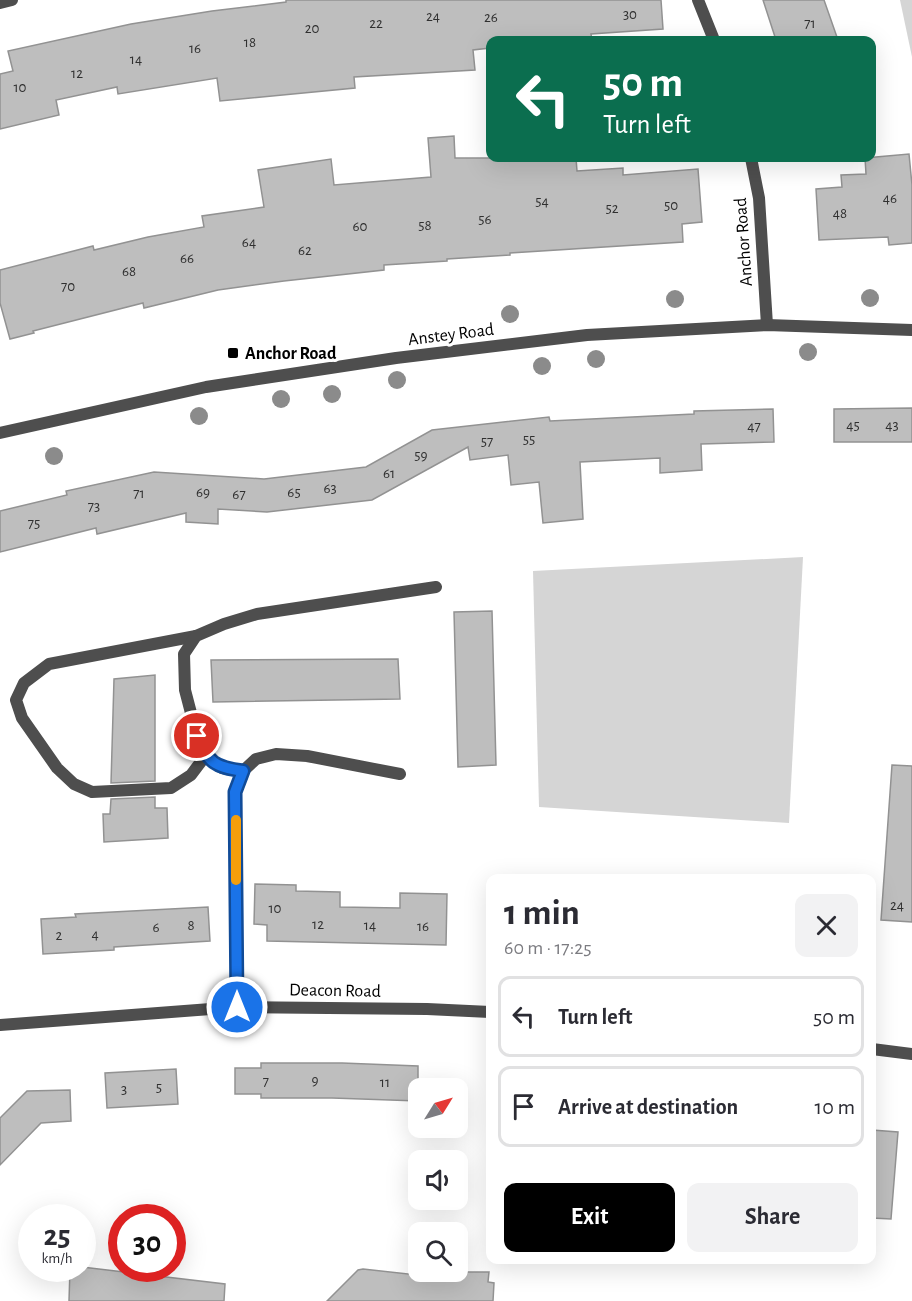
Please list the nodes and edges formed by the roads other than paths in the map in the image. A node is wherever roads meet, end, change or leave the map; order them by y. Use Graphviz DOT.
graph roads {
  1 [pos="12,0"];
  2 [pos="698,0"];
  3 [pos="0,3"];
  4 [pos="712,36"];
  5 [pos="752,162"];
  6 [pos="767,325"];
  7 [pos="912,330"];
  8 [pos="0,433"];
  9 [pos="436,587"];
  10 [pos="196,636"];
  11 [pos="206,755"];
  12 [pos="243,771"];
  13 [pos="400,774"];
  14 [pos="237,1007"];
  15 [pos="486,1012"];
  16 [pos="0,1025"];
  17 [pos="876,1050"];
  18 [pos="912,1054"];
  1 -- 3 [label="street"];
  2 -- 4 [label="street"];
  5 -- 6 [label="street, Anchor Road"];
  6 -- 7 [label="street, Anstey Road"];
  6 -- 8 [label="street, Anstey Road"];
  9 -- 10 [label="street"];
  10 -- 11 [label="street"];
  10 -- 11 [label="street"];
  11 -- 12 [label="street"];
  12 -- 13 [label="street"];
  12 -- 14 [label="street"];
  14 -- 15 [label="street, Deacon Road"];
  14 -- 16 [label="street, Deacon Road"];
  17 -- 18 [label="street"];
}
